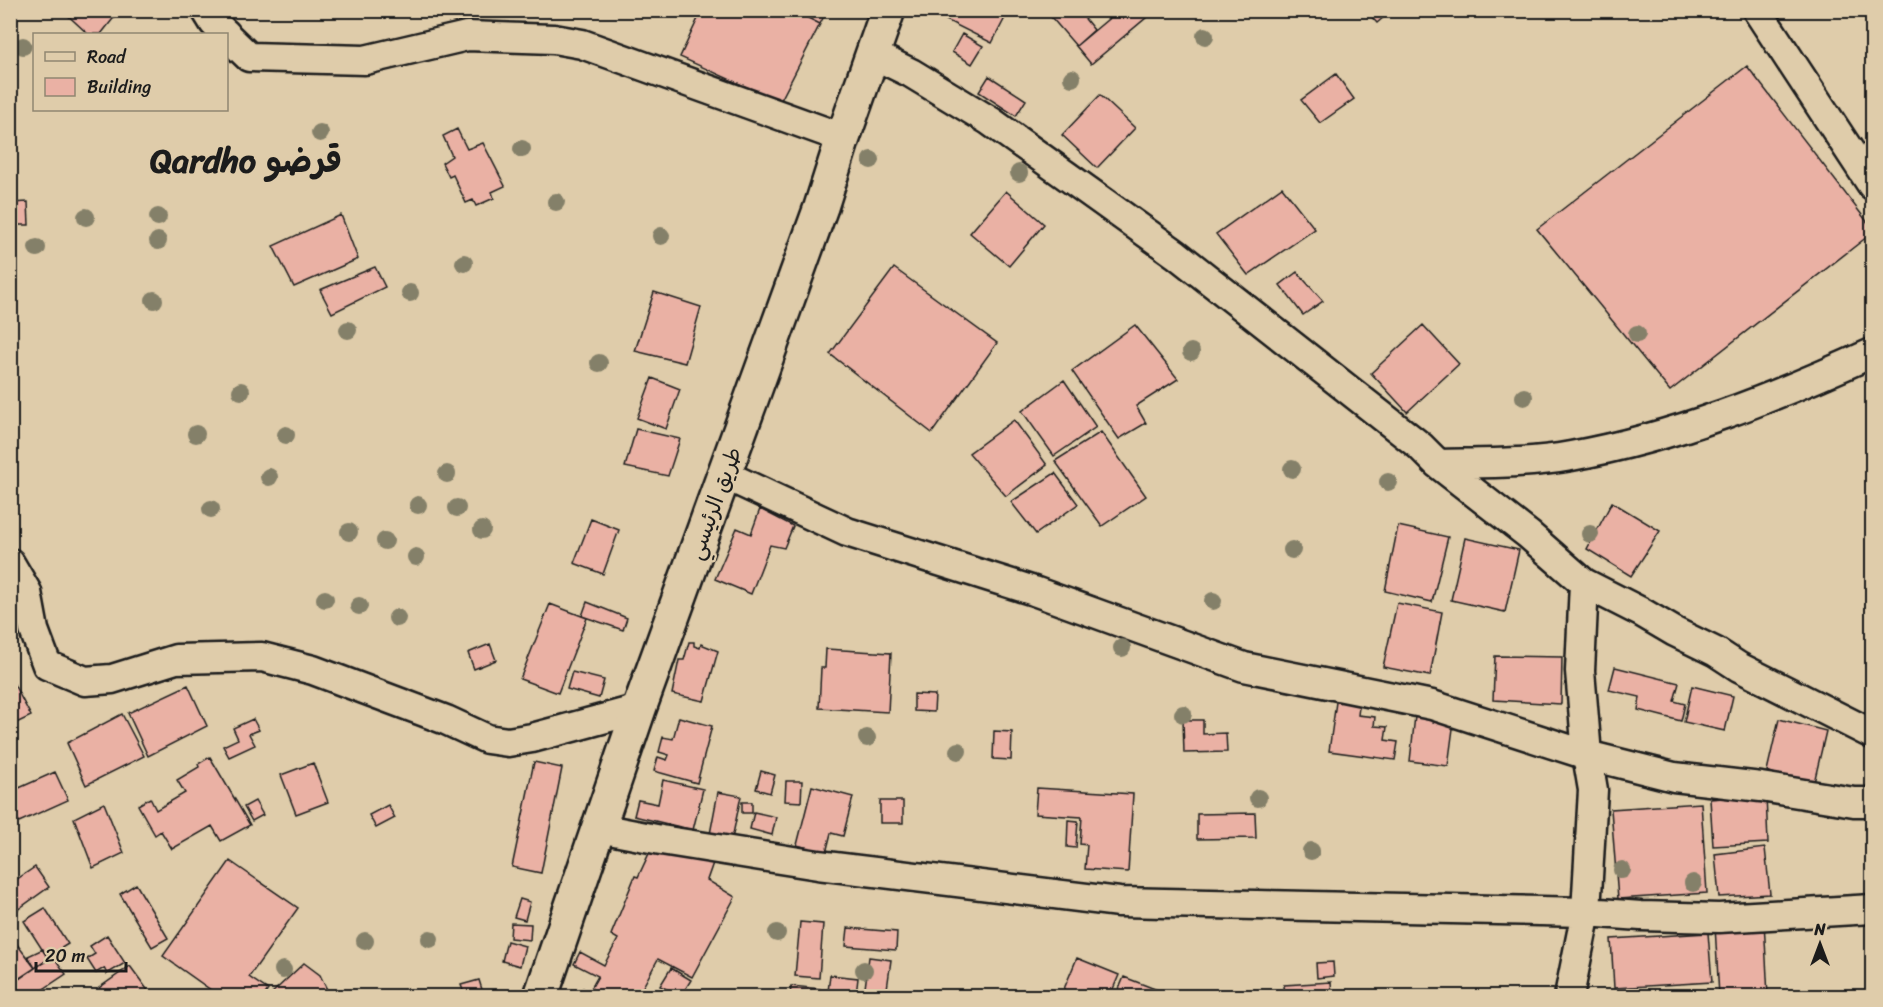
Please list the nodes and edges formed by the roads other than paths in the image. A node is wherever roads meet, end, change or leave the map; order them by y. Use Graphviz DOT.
graph roads {
  1 [pos="206,10"];
  2 [pos="888,10"];
  3 [pos="1757,10"];
  4 [pos="224,33"];
  5 [pos="228,37"];
  6 [pos="872,54"];
  7 [pos="843,138"];
  8 [pos="1872,185"];
  9 [pos="1872,353"];
  10 [pos="1438,464"];
  11 [pos="725,476"];
  12 [pos="10,563"];
  13 [pos="1584,583"];
  14 [pos="639,710"];
  15 [pos="1872,734"];
  16 [pos="1587,755"];
  17 [pos="1872,802"];
  18 [pos="599,828"];
  19 [pos="1872,909"];
  20 [pos="1586,912"];
  21 [pos="541,996"];
  22 [pos="1569,996"];
  1 -- 4 [label="street"];
  2 -- 6 [label="main road, طريق الرئيسي"];
  3 -- 8 [label="street"];
  5 -- 7 [label="street"];
  6 -- 7 [label="main road, طريق الرئيسي"];
  6 -- 10 [label="street"];
  7 -- 11 [label="main road, طريق الرئيسي"];
  9 -- 10 [label="street"];
  10 -- 13 [label="street"];
  11 -- 14 [label="main road, طريق الرئيسي"];
  11 -- 16 [label="street"];
  12 -- 14 [label="street"];
  13 -- 15 [label="street"];
  13 -- 16 [label="street"];
  14 -- 18 [label="main road, طريق الرئيسي"];
  16 -- 17 [label="street"];
  16 -- 20 [label="street"];
  18 -- 20 [label="street"];
  18 -- 21 [label="main road, طريق الرئيسي"];
  19 -- 20 [label="street"];
  20 -- 22 [label="street"];
}
